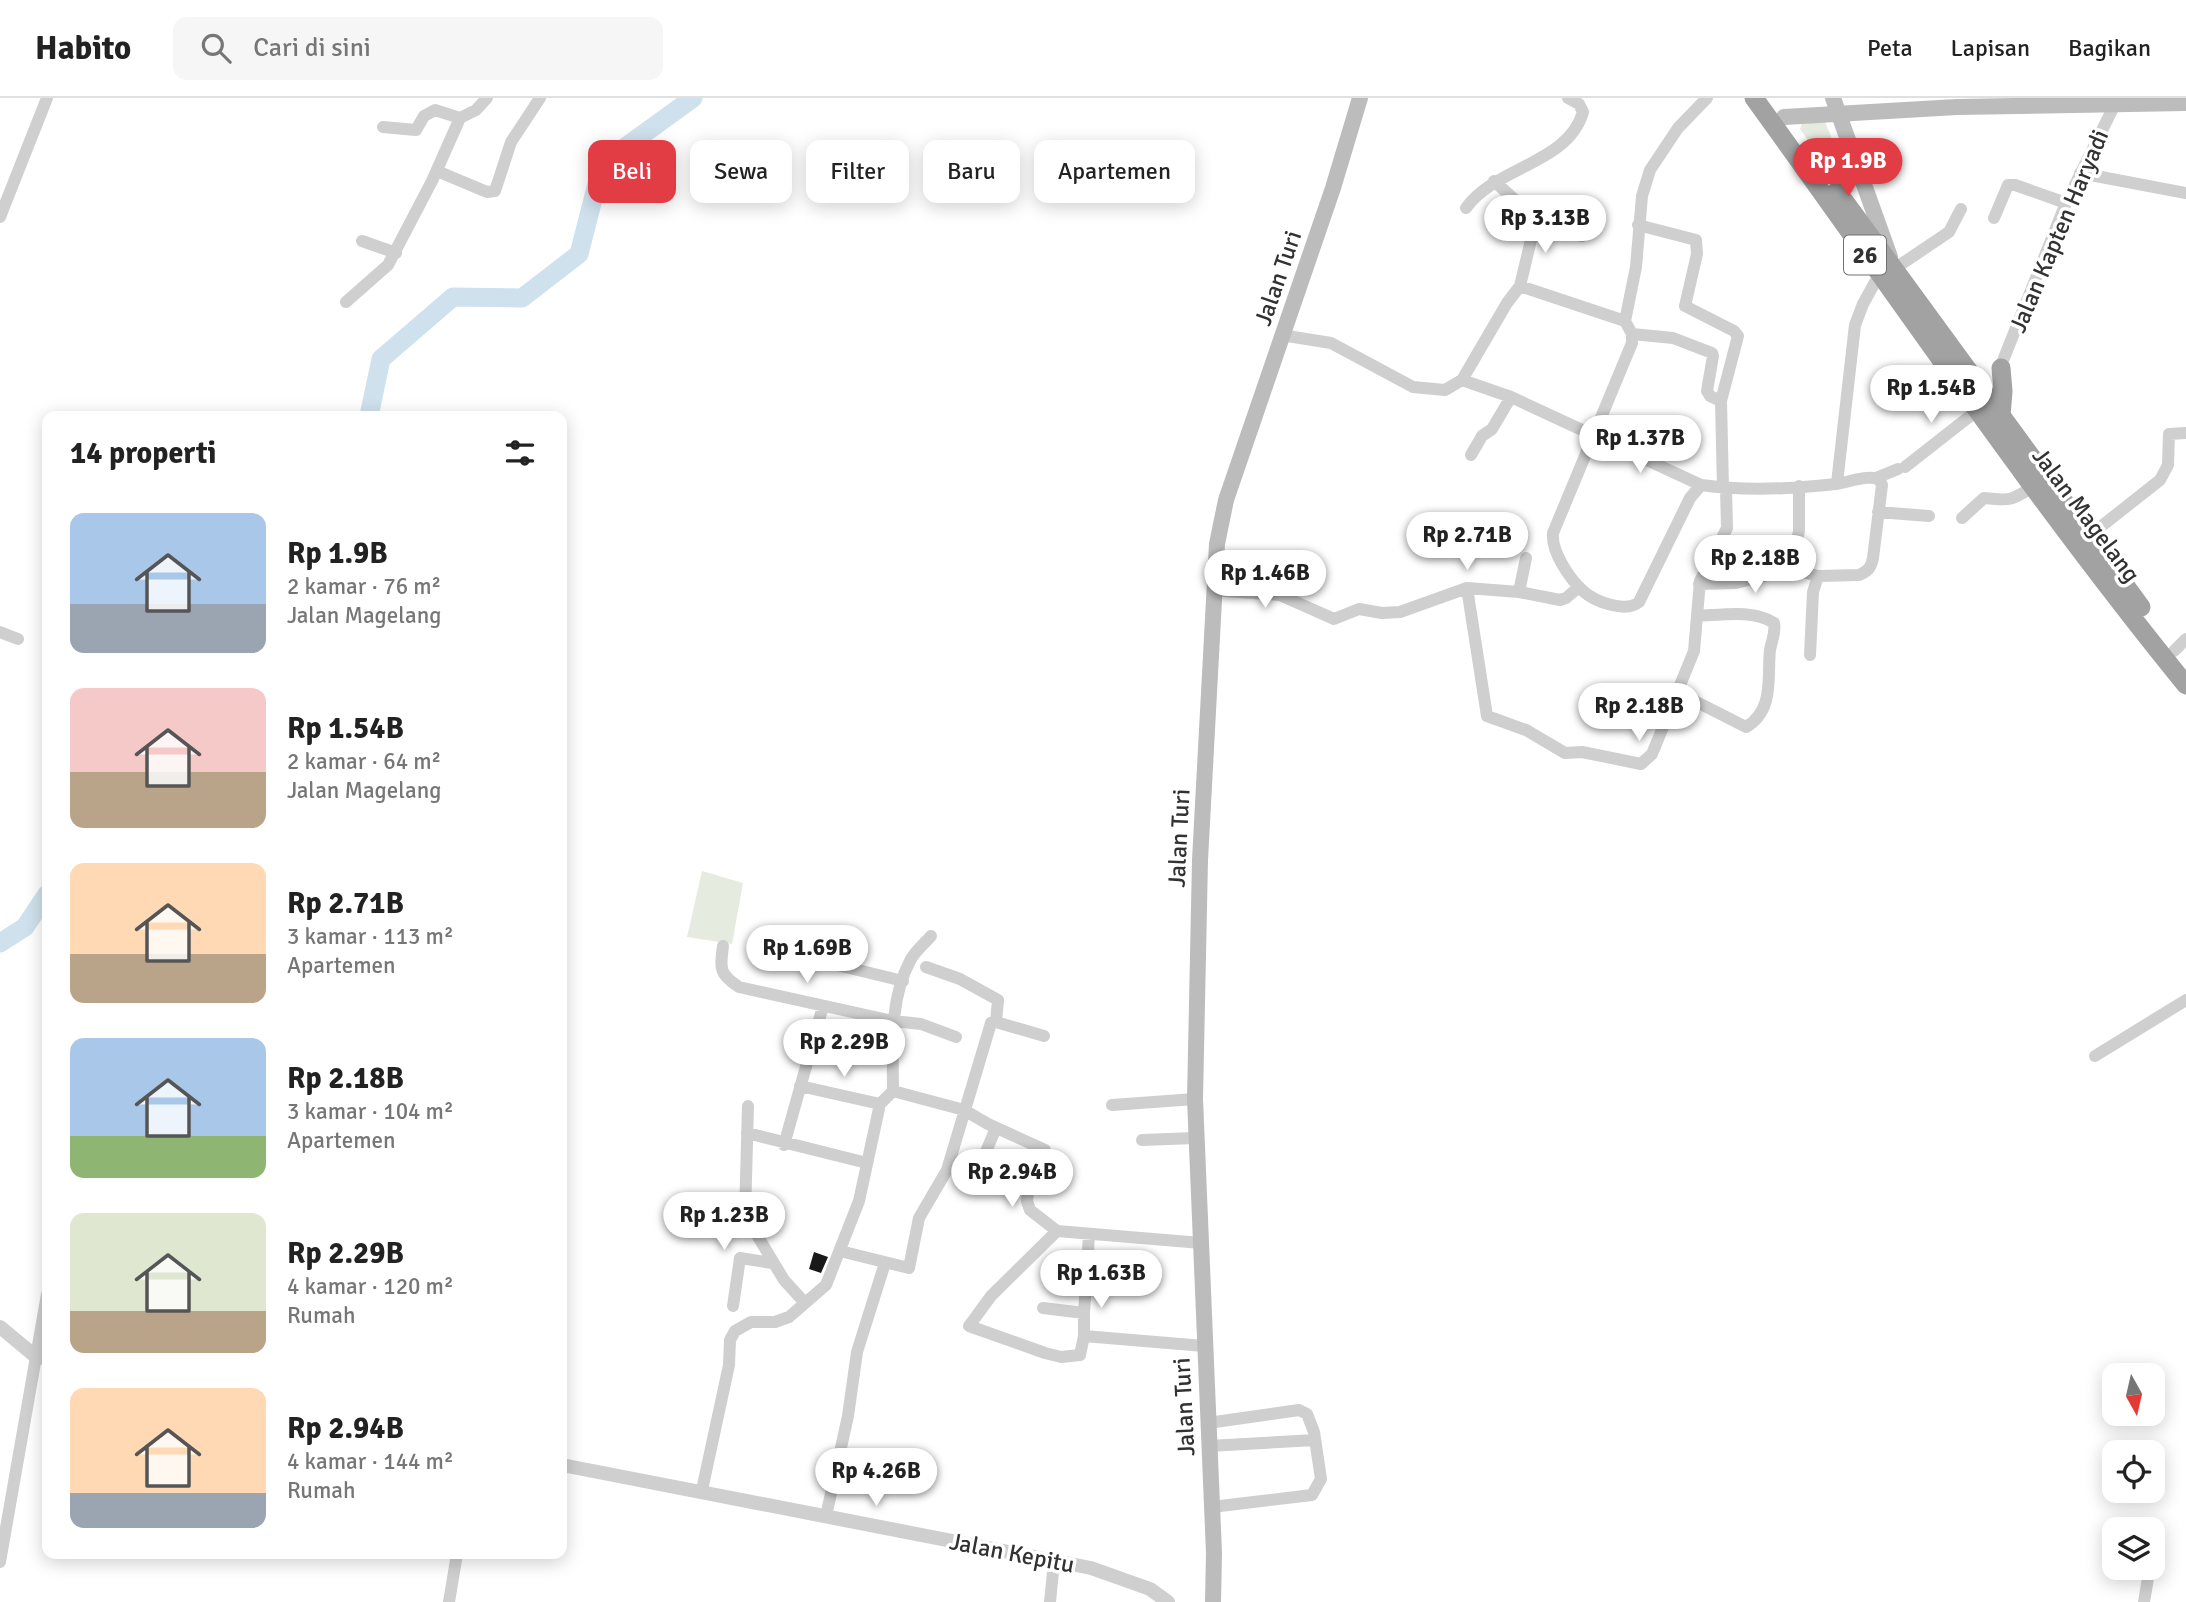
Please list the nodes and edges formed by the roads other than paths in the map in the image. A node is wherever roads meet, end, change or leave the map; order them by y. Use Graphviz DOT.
graph roads {
  1 [pos="47,98"];
  2 [pos="487,98"];
  3 [pos="540,98"];
  4 [pos="1360,98"];
  5 [pos="1567,98"];
  6 [pos="1707,98"];
  7 [pos="1755,98"];
  8 [pos="1769,98"];
  9 [pos="2116,101"];
  10 [pos="1957,102"];
  11 [pos="2186,103"];
  12 [pos="1835,106"];
  13 [pos="1784,117"];
  14 [pos="460,118"];
  15 [pos="383,127"];
  16 [pos="437,171"];
  17 [pos="2080,173"];
  18 [pos="1494,181"];
  19 [pos="2186,193"];
  20 [pos="1869,202"];
  21 [pos="2066,204"];
  22 [pos="1466,208"];
  23 [pos="1961,209"];
  24 [pos="1853,214"];
  25 [pos="0,217"];
  26 [pos="1994,218"];
  27 [pos="1536,219"];
  28 [pos="1638,225"];
  29 [pos="1582,236"];
  30 [pos="362,241"];
  31 [pos="396,253"];
  32 [pos="1886,272"];
  33 [pos="1520,286"];
  34 [pos="346,302"];
  35 [pos="1625,321"];
  36 [pos="1632,334"];
  37 [pos="1281,335"];
  38 [pos="2001,368"];
  39 [pos="1462,380"];
  40 [pos="1511,397"];
  41 [pos="1721,401"];
  42 [pos="1982,402"];
  43 [pos="2001,416"];
  44 [pos="2186,433"];
  45 [pos="1593,435"];
  46 [pos="1472,455"];
  47 [pos="1876,478"];
  48 [pos="1837,484"];
  49 [pos="1701,485"];
  50 [pos="1798,486"];
  51 [pos="2034,486"];
  52 [pos="1725,488"];
  53 [pos="1878,512"];
  54 [pos="1929,516"];
  55 [pos="1962,518"];
  56 [pos="2089,536"];
  57 [pos="1526,558"];
  58 [pos="1791,569"];
  59 [pos="1818,576"];
  60 [pos="1699,584"];
  61 [pos="1579,587"];
  62 [pos="1467,588"];
  63 [pos="1214,590"];
  64 [pos="1519,592"];
  65 [pos="1698,616"];
  66 [pos="0,632"];
  67 [pos="18,639"];
  68 [pos="2180,645"];
  69 [pos="1810,655"];
  70 [pos="2186,667"];
  71 [pos="2186,685"];
  72 [pos="1677,692"];
  73 [pos="931,936"];
  74 [pos="723,946"];
  75 [pos="829,962"];
  76 [pos="926,967"];
  77 [pos="903,981"];
  78 [pos="2186,1000"];
  79 [pos="823,1006"];
  80 [pos="893,1021"];
  81 [pos="996,1022"];
  82 [pos="1044,1036"];
  83 [pos="956,1037"];
  84 [pos="2095,1056"];
  85 [pos="800,1086"];
  86 [pos="893,1091"];
  87 [pos="1195,1099"];
  88 [pos="880,1104"];
  89 [pos="1112,1105"];
  90 [pos="748,1106"];
  91 [pos="964,1110"];
  92 [pos="996,1128"];
  93 [pos="747,1133"];
  94 [pos="1195,1138"];
  95 [pos="1142,1140"];
  96 [pos="784,1145"];
  97 [pos="867,1163"];
  98 [pos="973,1182"];
  99 [pos="1058,1231"];
  100 [pos="1089,1235"];
  101 [pos="1201,1243"];
  102 [pos="840,1251"];
  103 [pos="772,1263"];
  104 [pos="885,1263"];
  105 [pos="805,1303"];
  106 [pos="733,1306"];
  107 [pos="1043,1308"];
  108 [pos="1084,1313"];
  109 [pos="0,1327"];
  110 [pos="1084,1336"];
  111 [pos="1204,1346"];
  112 [pos="41,1358"];
  113 [pos="1208,1423"];
  114 [pos="1315,1440"];
  115 [pos="1209,1446"];
  116 [pos="567,1466"];
  117 [pos="702,1490"];
  118 [pos="1212,1507"];
  119 [pos="827,1516"];
  120 [pos="456,1559"];
  121 [pos="0,1562"];
  122 [pos="1054,1562"];
  123 [pos="2148,1580"];
  124 [pos="449,1602"];
  125 [pos="1050,1602"];
  126 [pos="1168,1602"];
  127 [pos="1213,1602"];
  128 [pos="2144,1602"];
  1 -- 25 [label="street"];
  2 -- 14 [label="street"];
  3 -- 16 [label="street"];
  4 -- 37 [label="main road, Jalan Turi"];
  5 -- 18 [label="street"];
  6 -- 28 [label="street"];
  7 -- 32 [label="highway, Jalan Magelang / 26"];
  8 -- 13 [label="highway, Jalan Magelang / 26"];
  9 -- 10 [label="main road"];
  9 -- 11 [label="main road"];
  9 -- 17 [label="street, Jalan Kapten Haryadi"];
  10 -- 12 [label="main road"];
  12 -- 13 [label="main road"];
  12 -- 20 [label="main road"];
  13 -- 24 [label="highway, Jalan Magelang / 26"];
  14 -- 15 [label="street"];
  14 -- 16 [label="street"];
  16 -- 31 [label="street"];
  17 -- 19 [label="street"];
  17 -- 21 [label="street, Jalan Kapten Haryadi"];
  18 -- 22 [label="street"];
  18 -- 27 [label="street"];
  20 -- 24 [label="highway"];
  20 -- 32 [label="main road"];
  21 -- 26 [label="street"];
  21 -- 38 [label="street, Jalan Kapten Haryadi"];
  23 -- 32 [label="street"];
  24 -- 32 [label="highway, Jalan Magelang / 26"];
  27 -- 29 [label="street"];
  27 -- 33 [label="street"];
  28 -- 35 [label="street"];
  28 -- 41 [label="street"];
  30 -- 31 [label="street"];
  31 -- 34 [label="street"];
  32 -- 42 [label="highway, Jalan Magelang / 26"];
  32 -- 48 [label="street"];
  33 -- 35 [label="street"];
  33 -- 39 [label="street"];
  35 -- 36 [label="street"];
  36 -- 41 [label="street"];
  36 -- 45 [label="street"];
  37 -- 39 [label="street"];
  37 -- 63 [label="main road, Jalan Turi"];
  38 -- 42 [label="street, Jalan Kapten Haryadi"];
  38 -- 43 [label="highway"];
  39 -- 40 [label="street"];
  40 -- 45 [label="street"];
  40 -- 46 [label="street"];
  41 -- 52 [label="street"];
  42 -- 43 [label="highway, Jalan Magelang / 26"];
  42 -- 47 [label="street"];
  42 -- 51 [label="highway, Jalan Magelang / 26"];
  43 -- 56 [label="highway, Jalan Magelang / 26"];
  44 -- 56 [label="street"];
  45 -- 49 [label="street"];
  45 -- 61 [label="street"];
  47 -- 48 [label="street"];
  47 -- 53 [label="street"];
  48 -- 50 [label="street"];
  49 -- 52 [label="street"];
  49 -- 61 [label="street"];
  50 -- 52 [label="street"];
  50 -- 58 [label="street"];
  51 -- 55 [label="street"];
  51 -- 71 [label="highway, Jalan Magelang / 26"];
  52 -- 60 [label="street"];
  53 -- 54 [label="street"];
  53 -- 59 [label="street"];
  56 -- 68 [label="highway, Jalan Magelang / 26"];
  57 -- 64 [label="street"];
  58 -- 59 [label="street"];
  58 -- 60 [label="street"];
  59 -- 69 [label="street"];
  60 -- 65 [label="street"];
  61 -- 64 [label="street"];
  62 -- 63 [label="street"];
  62 -- 64 [label="street"];
  62 -- 72 [label="street"];
  63 -- 87 [label="main road, Jalan Turi"];
  65 -- 72 [label="street"];
  65 -- 72 [label="street"];
  66 -- 67 [label="street"];
  68 -- 70 [label="highway, Jalan Magelang / 26"];
  73 -- 77 [label="street"];
  74 -- 79 [label="street"];
  75 -- 77 [label="street"];
  76 -- 81 [label="street"];
  77 -- 80 [label="street"];
  78 -- 84 [label="street"];
  79 -- 80 [label="street"];
  79 -- 85 [label="street"];
  80 -- 83 [label="street"];
  80 -- 86 [label="street"];
  81 -- 82 [label="street"];
  81 -- 91 [label="street"];
  85 -- 88 [label="street"];
  85 -- 96 [label="street"];
  86 -- 88 [label="street"];
  86 -- 91 [label="street"];
  87 -- 89 [label="street"];
  87 -- 94 [label="main road, Jalan Turi"];
  88 -- 97 [label="street"];
  90 -- 93 [label="street"];
  91 -- 92 [label="street"];
  91 -- 104 [label="street"];
  92 -- 98 [label="street"];
  92 -- 99 [label="street"];
  93 -- 96 [label="street"];
  93 -- 103 [label="street"];
  94 -- 95 [label="street"];
  94 -- 101 [label="main road, Jalan Turi"];
  96 -- 97 [label="street"];
  97 -- 102 [label="street"];
  99 -- 100 [label="street"];
  99 -- 110 [label="street"];
  100 -- 101 [label="street"];
  100 -- 108 [label="street"];
  101 -- 111 [label="main road, Jalan Turi"];
  102 -- 104 [label="street"];
  102 -- 105 [label="street"];
  103 -- 105 [label="street"];
  103 -- 106 [label="street"];
  104 -- 119 [label="street"];
  105 -- 117 [label="street"];
  107 -- 108 [label="street"];
  108 -- 110 [label="street"];
  109 -- 112 [label="street"];
  110 -- 111 [label="street"];
  111 -- 113 [label="main road, Jalan Turi"];
  112 -- 121 [label="street"];
  113 -- 114 [label="street"];
  113 -- 115 [label="main road, Jalan Turi"];
  114 -- 115 [label="street"];
  114 -- 118 [label="street"];
  115 -- 118 [label="main road, Jalan Turi"];
  116 -- 117 [label="street, Jalan Kepitu"];
  117 -- 119 [label="street, Jalan Kepitu"];
  118 -- 127 [label="main road, Jalan Turi"];
  119 -- 122 [label="street, Jalan Kepitu"];
  120 -- 124 [label="street"];
  122 -- 125 [label="street"];
  122 -- 126 [label="street, Jalan Kepitu"];
  123 -- 128 [label="street"];
}
